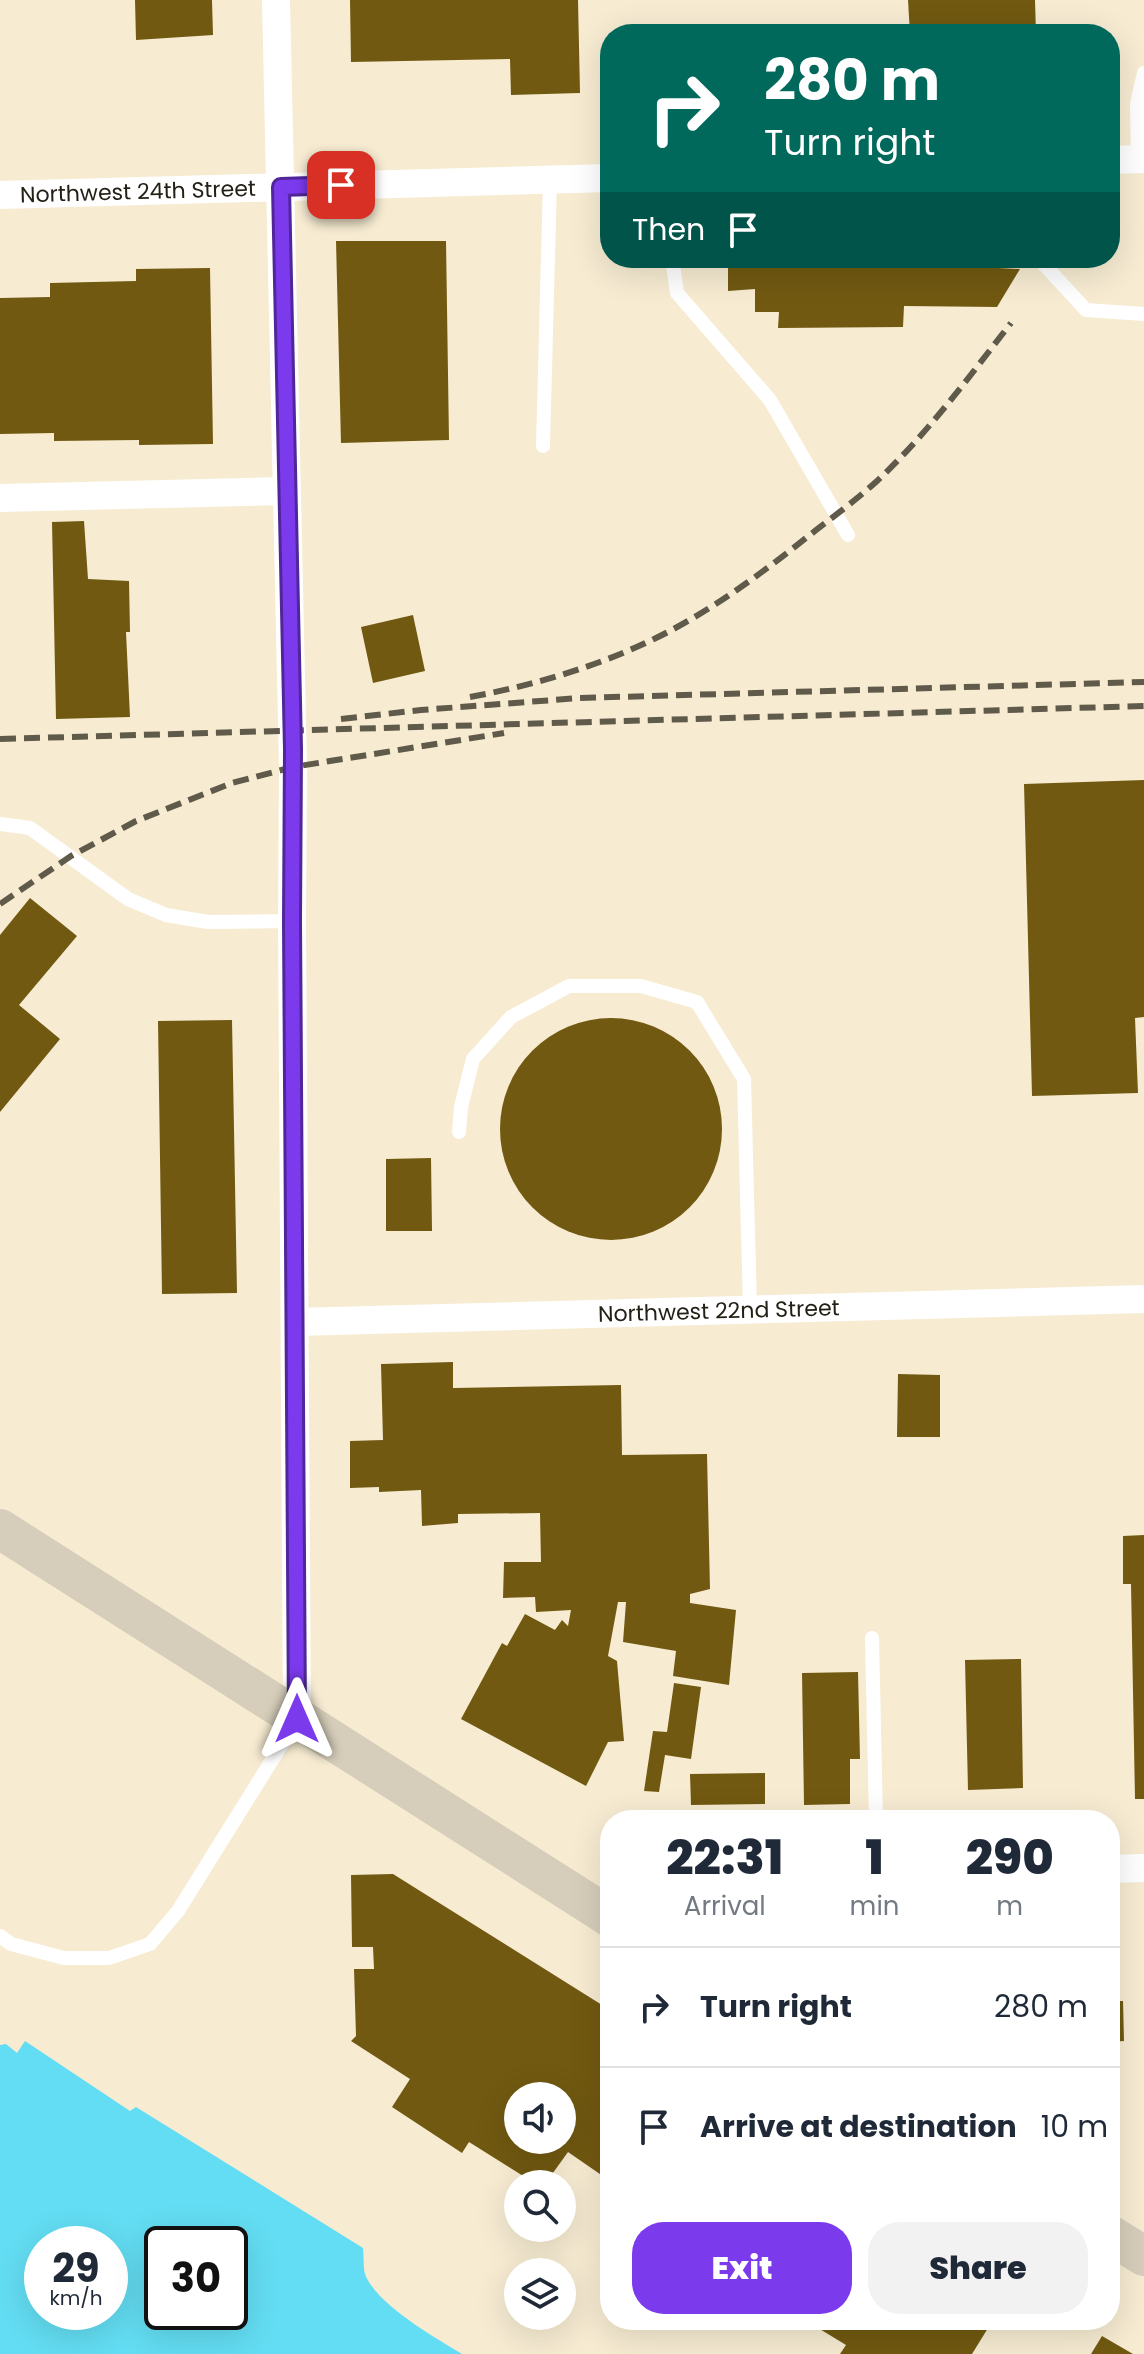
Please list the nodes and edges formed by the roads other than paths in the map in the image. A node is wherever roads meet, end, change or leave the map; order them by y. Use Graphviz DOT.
graph roads {
  1 [pos="276,0"];
  2 [pos="1144,73"];
  3 [pos="1131,160"];
  4 [pos="600,178"];
  5 [pos="550,180"];
  6 [pos="281,187"];
  7 [pos="0,195"];
  8 [pos="673,268"];
  9 [pos="1047,268"];
  10 [pos="1144,314"];
  11 [pos="543,446"];
  12 [pos="286,491"];
  13 [pos="0,498"];
  14 [pos="848,535"];
  15 [pos="0,824"];
  16 [pos="292,921"];
  17 [pos="459,1132"];
  18 [pos="1144,1299"];
  19 [pos="750,1309"];
  20 [pos="295,1322"];
  21 [pos="0,1529"];
  22 [pos="872,1638"];
  23 [pos="297,1719"];
  24 [pos="876,1810"];
  25 [pos="1144,1868"];
  26 [pos="1120,1869"];
  27 [pos="600,1911"];
  28 [pos="0,1936"];
  29 [pos="1120,2241"];
  30 [pos="1144,2256"];
  1 -- 6 [label="street"];
  2 -- 3 [label="lane"];
  4 -- 5 [label="street, Northwest 24th Street"];
  5 -- 6 [label="street, Northwest 24th Street"];
  5 -- 11 [label="lane"];
  6 -- 7 [label="street, Northwest 24th Street"];
  6 -- 12 [label="street"];
  8 -- 14 [label="lane"];
  9 -- 10 [label="lane"];
  12 -- 13 [label="street"];
  12 -- 16 [label="street"];
  15 -- 16 [label="lane"];
  16 -- 20 [label="street"];
  17 -- 19 [label="lane"];
  18 -- 19 [label="street, Northwest 22nd Street"];
  19 -- 20 [label="street, Northwest 22nd Street"];
  20 -- 23 [label="street"];
  21 -- 23 [label="main road"];
  22 -- 24 [label="lane"];
  23 -- 27 [label="main road"];
  23 -- 28 [label="lane"];
  25 -- 26 [label="street"];
  29 -- 30 [label="main road"];
}
